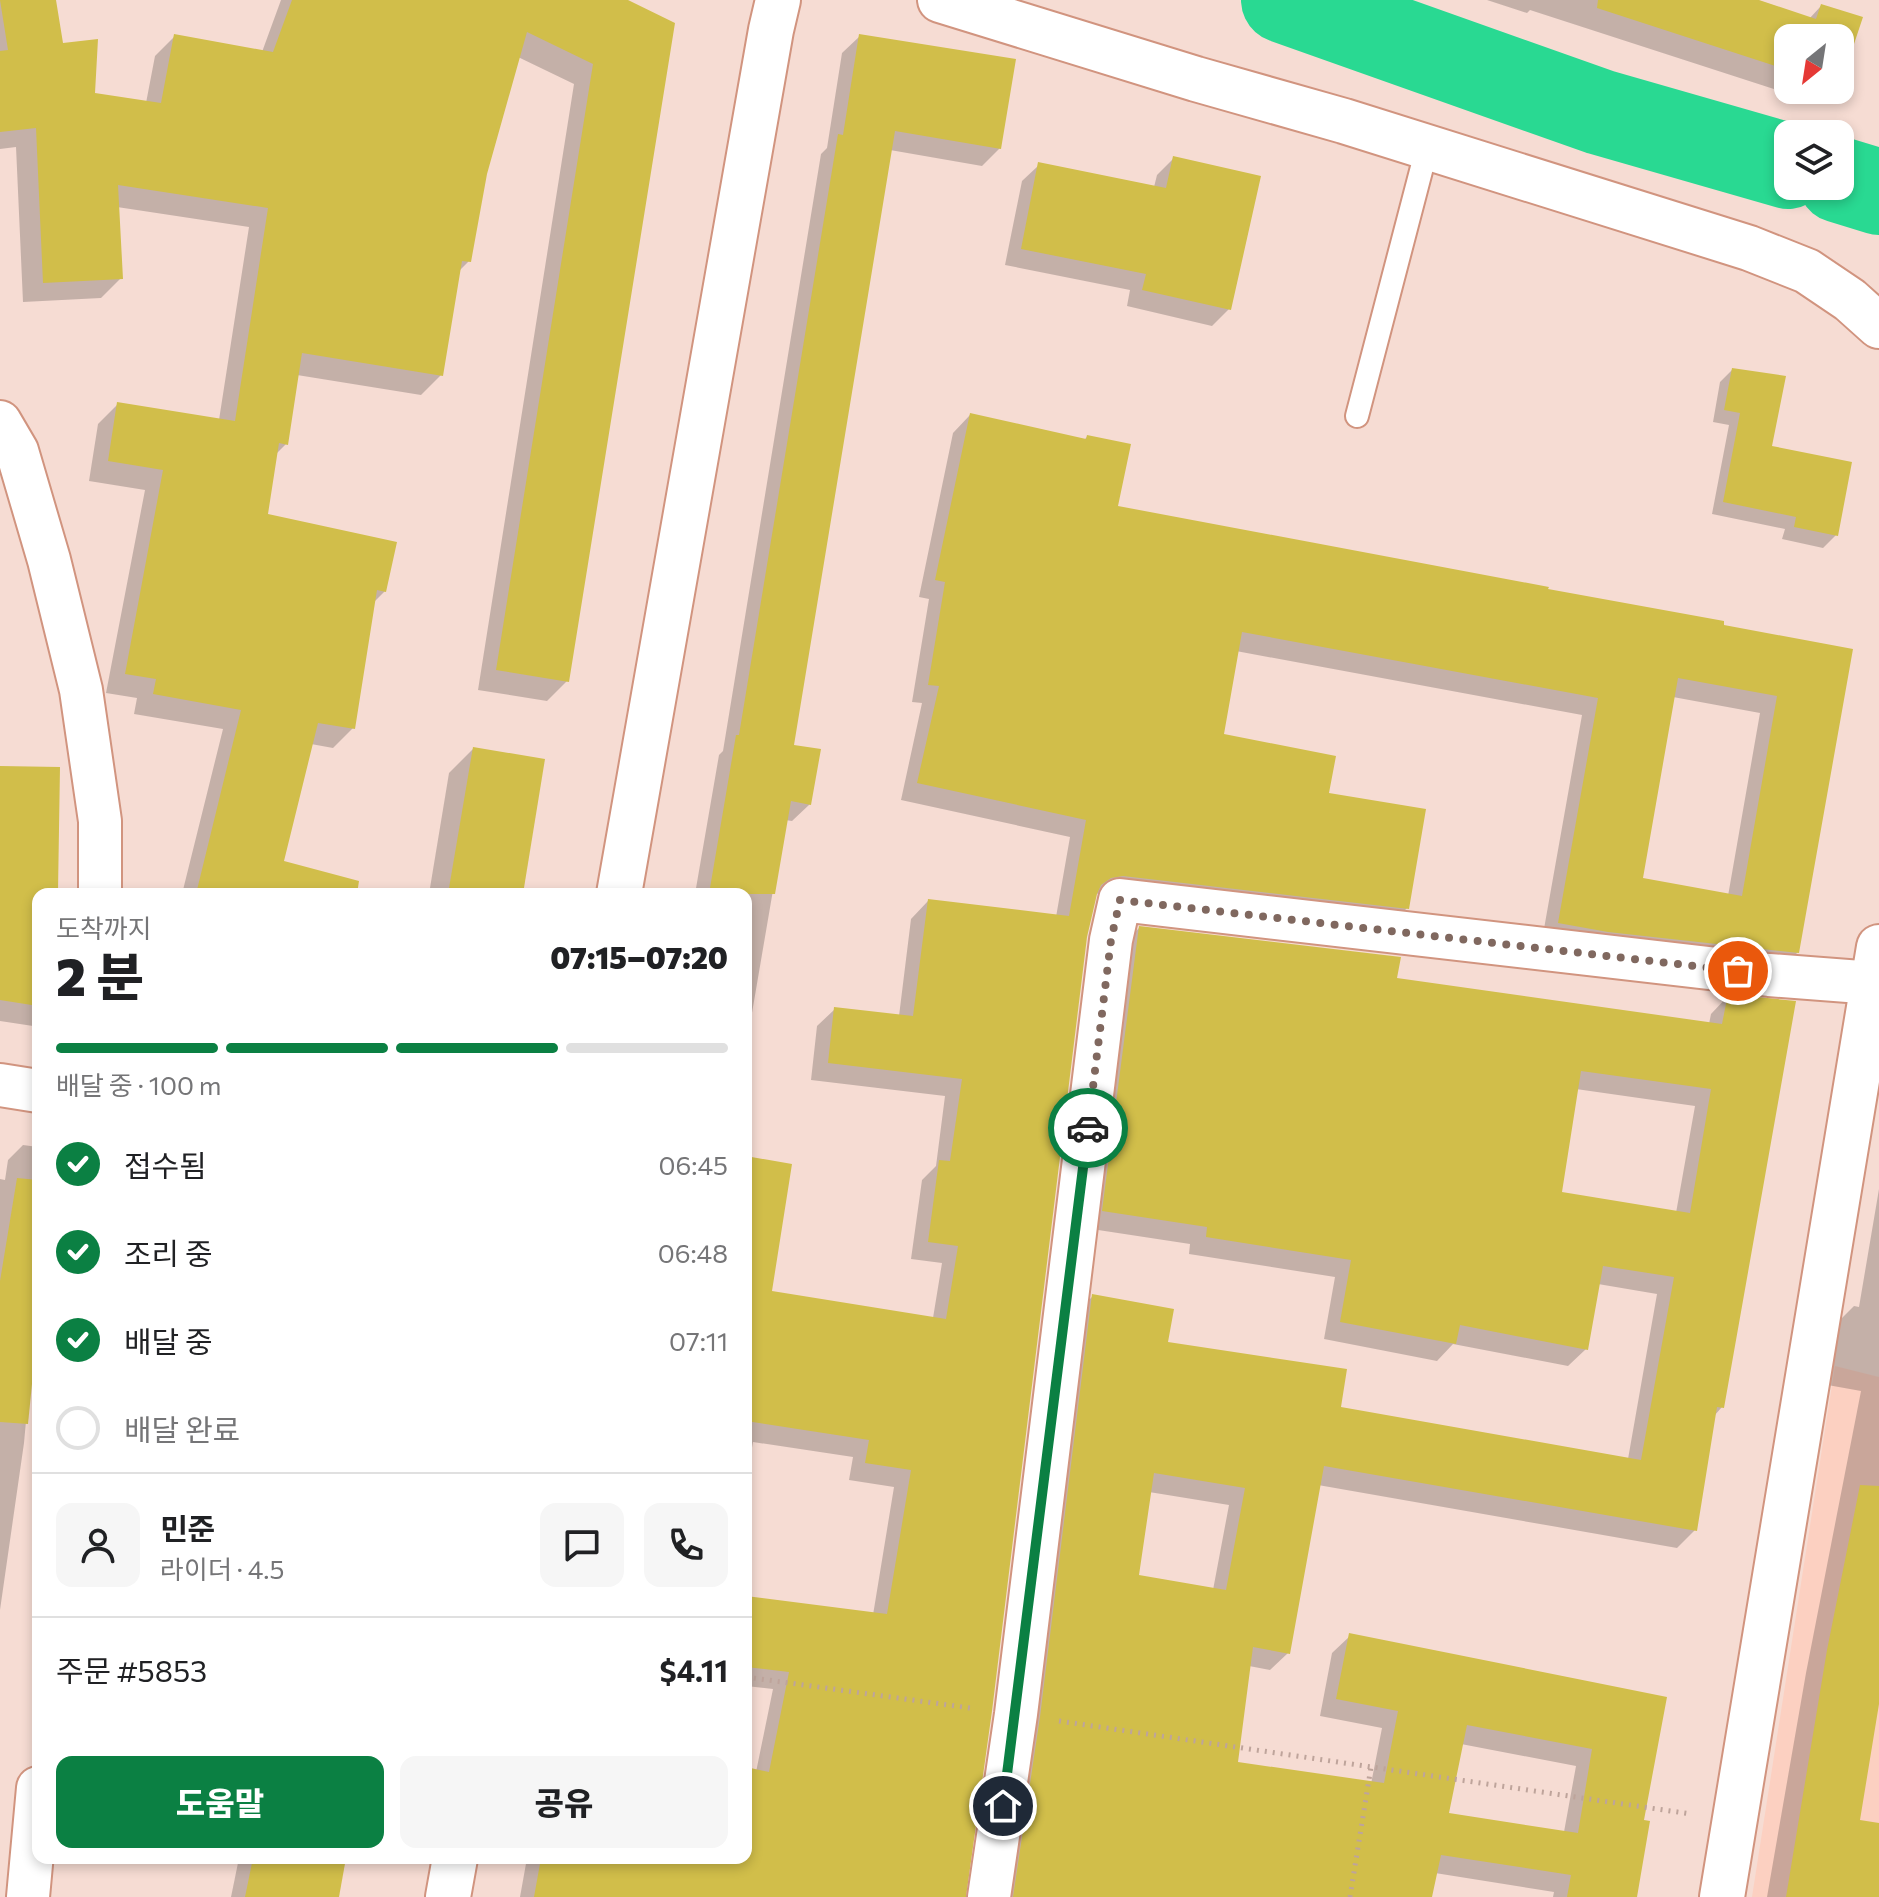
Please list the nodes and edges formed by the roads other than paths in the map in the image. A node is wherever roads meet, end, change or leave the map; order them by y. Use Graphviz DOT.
graph roads {
  1 [pos="778,0"];
  2 [pos="940,0"];
  3 [pos="1427,148"];
  4 [pos="1879,326"];
  5 [pos="1357,416"];
  6 [pos="0,422"];
  7 [pos="100,888"];
  8 [pos="620,888"];
  9 [pos="1876,965"];
  10 [pos="0,1085"];
  11 [pos="32,1090"];
  12 [pos="32,1853"];
  13 [pos="454,1864"];
  14 [pos="28,1897"];
  15 [pos="448,1897"];
  16 [pos="989,1897"];
  17 [pos="1722,1897"];
  1 -- 8 [label="main road"];
  2 -- 3 [label="main road"];
  3 -- 4 [label="main road"];
  3 -- 5 [label="lane"];
  6 -- 7 [label="street"];
  9 -- 16 [label="street"];
  9 -- 17 [label="main road"];
  10 -- 11 [label="street"];
  12 -- 14 [label="street"];
  13 -- 15 [label="main road"];
}
